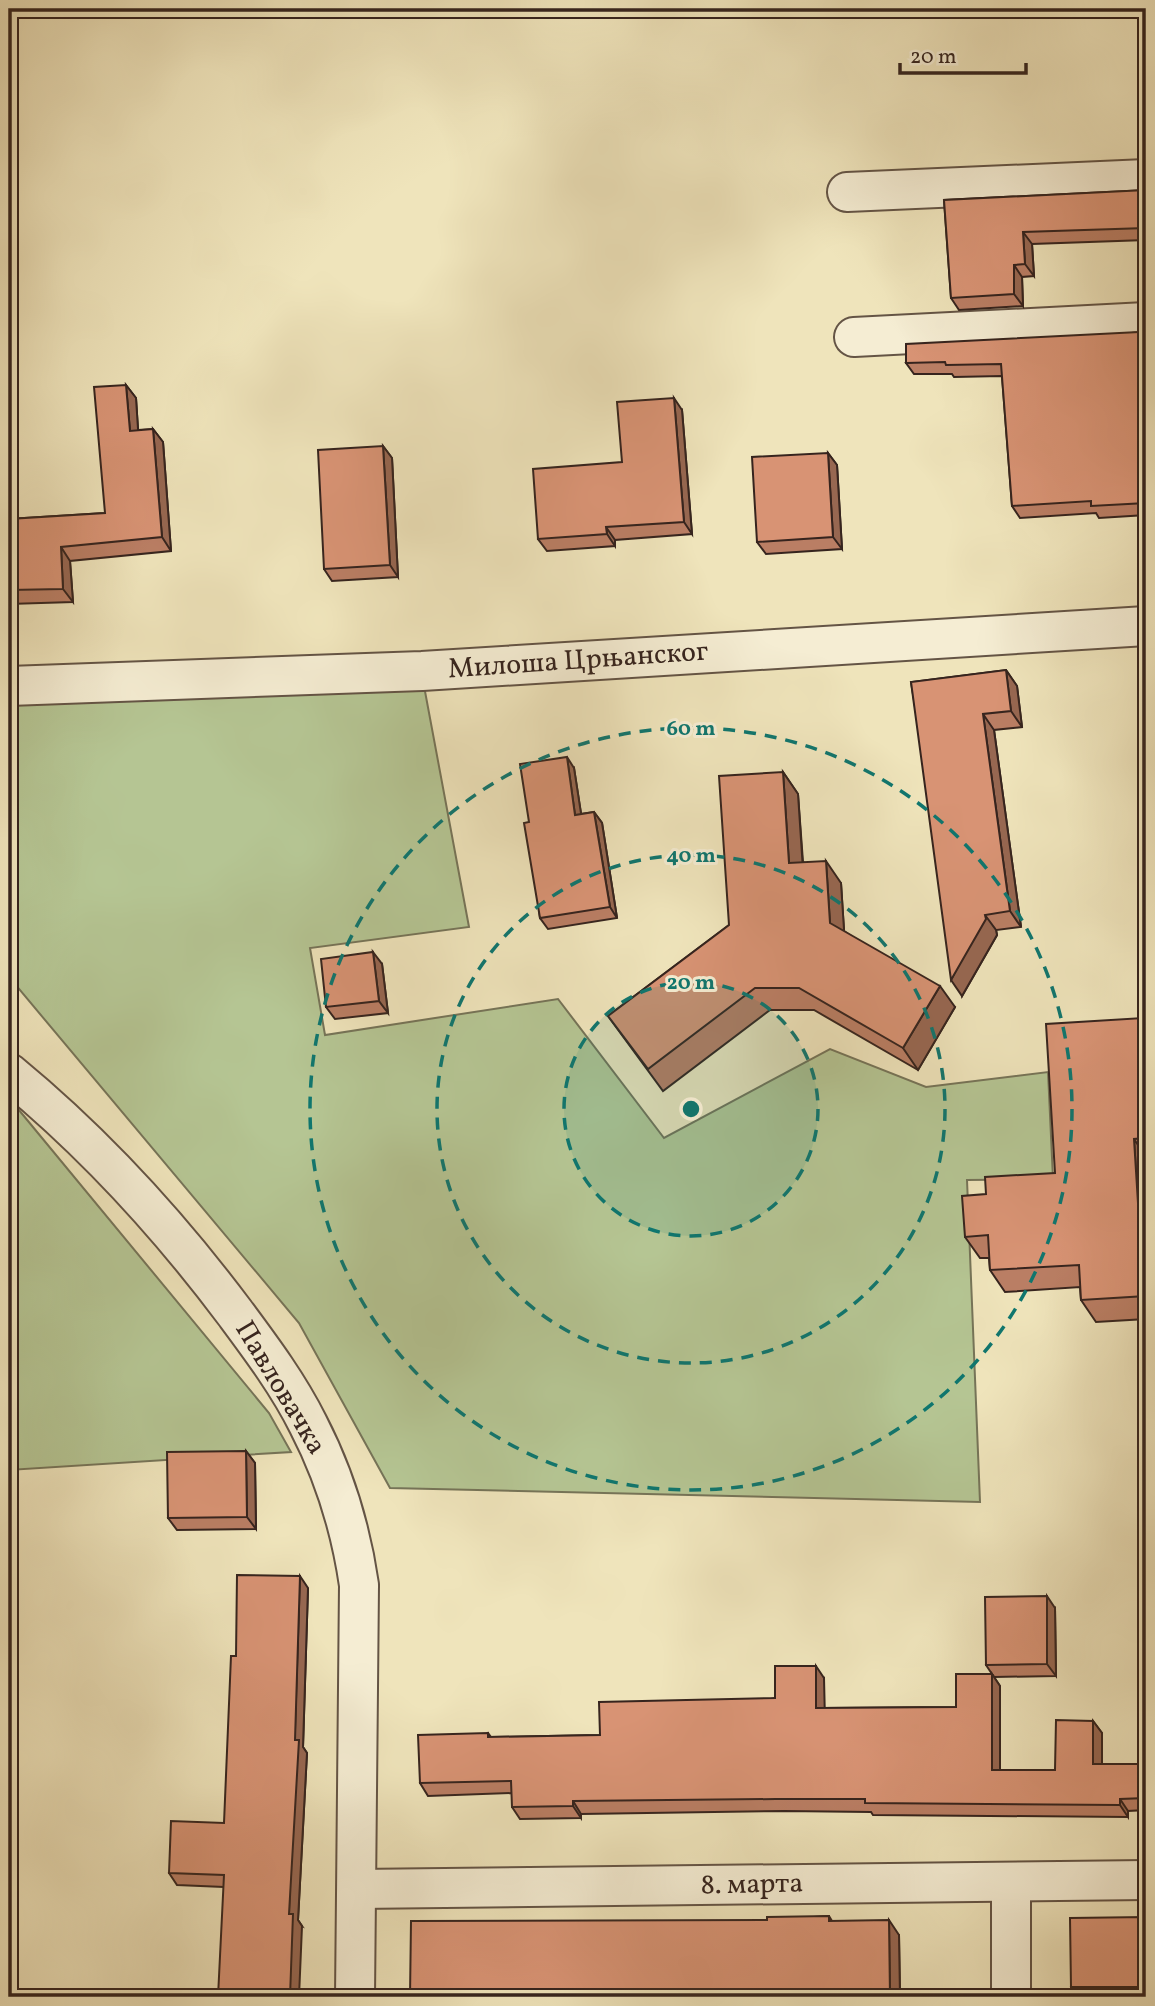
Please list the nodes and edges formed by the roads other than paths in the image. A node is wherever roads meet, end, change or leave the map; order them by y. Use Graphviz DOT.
graph roads {
  1 [pos="1146,179"];
  2 [pos="847,192"];
  3 [pos="1146,322"];
  4 [pos="854,337"];
  5 [pos="1146,626"];
  6 [pos="9,686"];
  7 [pos="9,1073"];
  8 [pos="1146,1880"];
  9 [pos="1011,1882"];
  10 [pos="357,1889"];
  11 [pos="355,1997"];
  12 [pos="1011,1997"];
  1 -- 2 [label="street"];
  3 -- 4 [label="street"];
  5 -- 6 [label="street, Милоша Црњанског"];
  7 -- 10 [label="street, Павловачка"];
  8 -- 9 [label="street, 8. марта"];
  9 -- 10 [label="street, 8. марта"];
  9 -- 12 [label="street"];
  10 -- 11 [label="street, Павловачка"];
}
